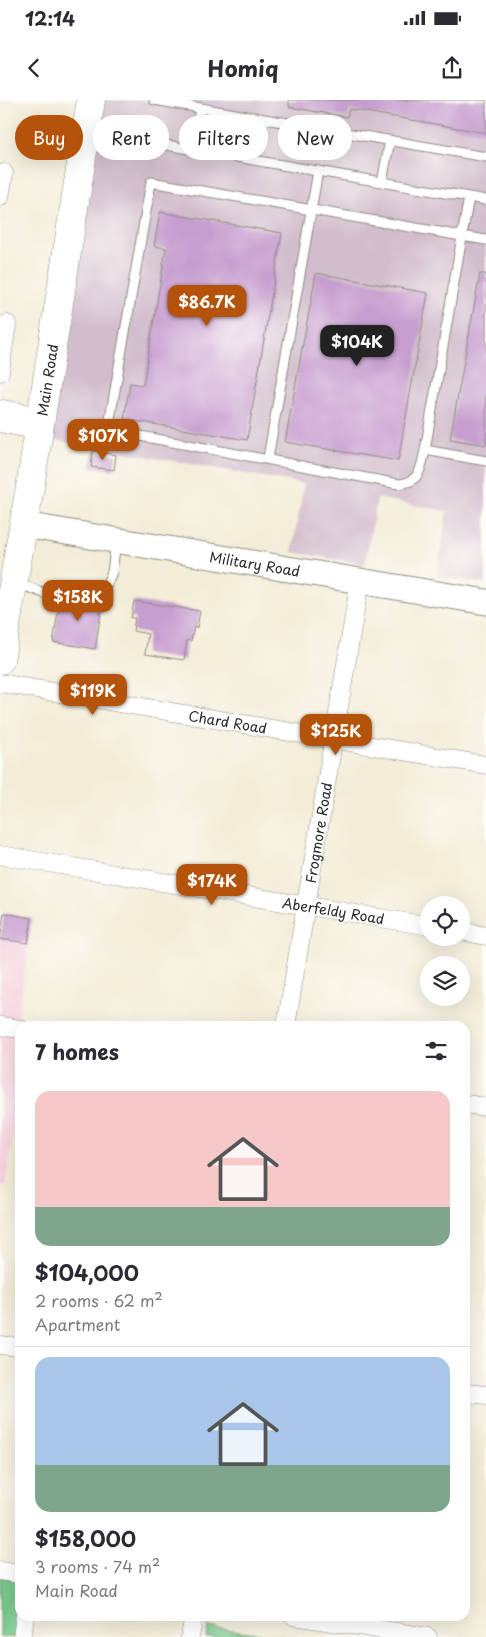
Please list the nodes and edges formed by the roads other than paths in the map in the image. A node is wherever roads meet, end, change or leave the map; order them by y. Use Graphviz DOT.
graph roads {
  1 [pos="91,100"];
  2 [pos="154,100"];
  3 [pos="200,108"];
  4 [pos="199,115"];
  5 [pos="86,131"];
  6 [pos="390,140"];
  7 [pos="179,148"];
  8 [pos="486,157"];
  9 [pos="253,160"];
  10 [pos="318,171"];
  11 [pos="4,173"];
  12 [pos="382,182"];
  13 [pos="0,197"];
  14 [pos="469,197"];
  15 [pos="486,200"];
  16 [pos="311,210"];
  17 [pos="462,236"];
  18 [pos="486,240"];
  19 [pos="7,324"];
  20 [pos="0,372"];
  21 [pos="0,411"];
  22 [pos="0,423"];
  23 [pos="40,423"];
  24 [pos="425,450"];
  25 [pos="268,458"];
  26 [pos="486,461"];
  27 [pos="24,526"];
  28 [pos="117,541"];
  29 [pos="360,580"];
  30 [pos="14,582"];
  31 [pos="95,598"];
  32 [pos="60,599"];
  33 [pos="486,602"];
  34 [pos="0,660"];
  35 [pos="0,683"];
  36 [pos="332,739"];
  37 [pos="486,765"];
  38 [pos="0,855"];
  39 [pos="305,905"];
  40 [pos="420,924"];
  41 [pos="470,933"];
  42 [pos="486,936"];
  43 [pos="287,1021"];
  44 [pos="0,1026"];
  45 [pos="15,1028"];
  46 [pos="470,1105"];
  47 [pos="486,1107"];
  48 [pos="0,1345"];
  49 [pos="15,1346"];
  50 [pos="470,1393"];
  51 [pos="486,1395"];
  52 [pos="0,1571"];
  53 [pos="15,1573"];
  54 [pos="24,1621"];
  55 [pos="193,1621"];
  56 [pos="363,1622"];
  57 [pos="22,1637"];
  58 [pos="190,1637"];
  59 [pos="428,1637"];
  1 -- 5 [label="main road, Main Road"];
  2 -- 3 [label="lane"];
  3 -- 4 [label="lane"];
  3 -- 6 [label="lane"];
  5 -- 7 [label="lane"];
  5 -- 23 [label="main road, Main Road"];
  6 -- 8 [label="lane"];
  6 -- 12 [label="lane"];
  9 -- 10 [label="lane"];
  10 -- 12 [label="lane"];
  10 -- 16 [label="lane"];
  11 -- 13 [label="street"];
  12 -- 14 [label="lane"];
  14 -- 15 [label="lane"];
  14 -- 17 [label="lane"];
  16 -- 17 [label="lane"];
  16 -- 25 [label="lane"];
  16 -- 25 [label="lane"];
  17 -- 18 [label="lane"];
  17 -- 24 [label="lane"];
  19 -- 20 [label="street"];
  21 -- 23 [label="street"];
  22 -- 23 [label="street"];
  23 -- 27 [label="main road, Main Road"];
  24 -- 25 [label="lane"];
  24 -- 26 [label="lane"];
  27 -- 28 [label="main road, Military Road"];
  27 -- 30 [label="main road, Main Road"];
  28 -- 29 [label="main road, Military Road"];
  28 -- 31 [label="lane"];
  29 -- 33 [label="main road, Military Road"];
  29 -- 36 [label="street, Frogmore Road"];
  30 -- 32 [label="lane"];
  30 -- 34 [label="main road, Main Road"];
  35 -- 36 [label="street, Chard Road"];
  36 -- 37 [label="street, Chard Road"];
  36 -- 39 [label="street, Frogmore Road"];
  38 -- 39 [label="street, Aberfeldy Road"];
  39 -- 40 [label="street, Aberfeldy Road"];
  39 -- 43 [label="street, Frogmore Road"];
  41 -- 42 [label="street"];
  44 -- 45 [label="street"];
  46 -- 47 [label="street"];
  48 -- 49 [label="street"];
  50 -- 51 [label="street"];
  52 -- 53 [label="street"];
  54 -- 57 [label="street"];
  55 -- 58 [label="street"];
  56 -- 59 [label="street"];
}
